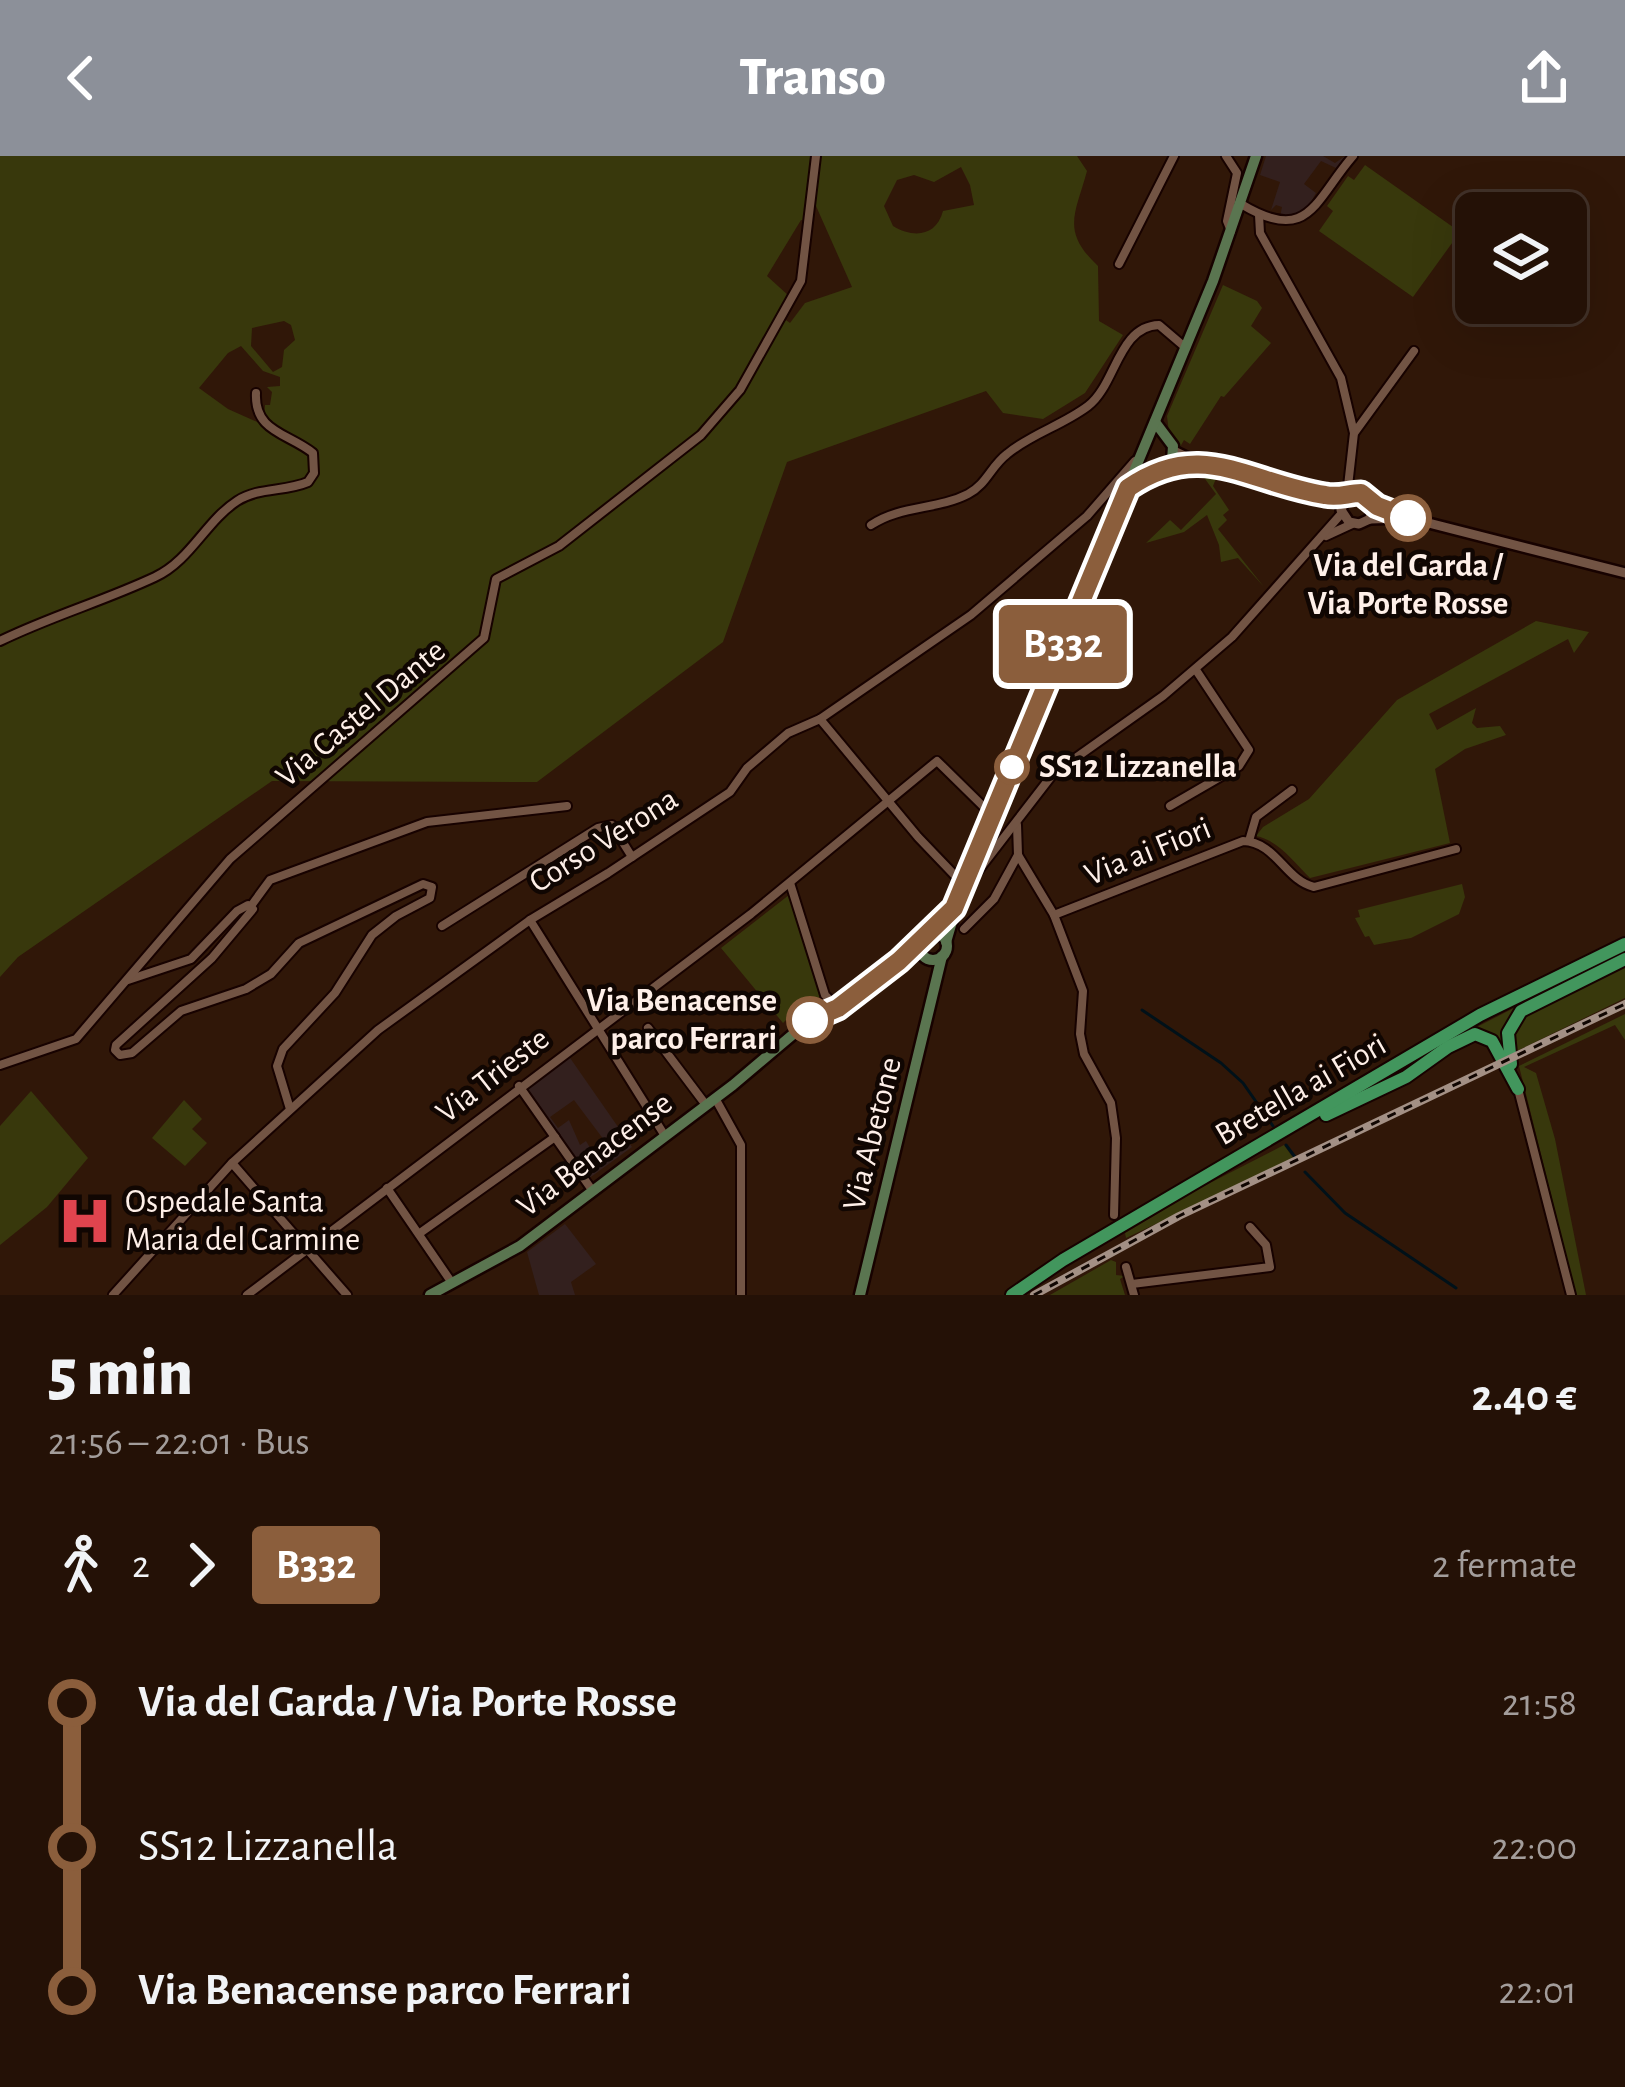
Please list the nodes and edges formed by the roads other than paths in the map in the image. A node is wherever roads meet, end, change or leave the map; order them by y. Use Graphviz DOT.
graph roads {
  1 [pos="815,156"];
  2 [pos="1174,156"];
  3 [pos="1226,156"];
  4 [pos="1256,156"];
  5 [pos="1354,156"];
  6 [pos="1241,204"];
  7 [pos="1259,215"];
  8 [pos="1232,232"];
  9 [pos="1119,264"];
  10 [pos="1186,348"];
  11 [pos="1414,351"];
  12 [pos="256,393"];
  13 [pos="1155,422"];
  14 [pos="1354,434"];
  15 [pos="1163,437"];
  16 [pos="1148,439"];
  17 [pos="1174,451"];
  18 [pos="1141,456"];
  19 [pos="1199,463"];
  20 [pos="1163,468"];
  21 [pos="1128,488"];
  22 [pos="1347,501"];
  23 [pos="1373,504"];
  24 [pos="1408,518"];
  25 [pos="1370,519"];
  26 [pos="1352,524"];
  27 [pos="871,525"];
  28 [pos="1319,539"];
  29 [pos="1625,573"];
  30 [pos="0,641"];
  31 [pos="1196,670"];
  32 [pos="820,719"];
  33 [pos="1292,790"];
  34 [pos="887,800"];
  35 [pos="567,806"];
  36 [pos="1170,806"];
  37 [pos="993,813"];
  38 [pos="1019,818"];
  39 [pos="1250,841"];
  40 [pos="1456,849"];
  41 [pos="1018,855"];
  42 [pos="632,857"];
  43 [pos="978,871"];
  44 [pos="790,883"];
  45 [pos="963,884"];
  46 [pos="251,906"];
  47 [pos="954,908"];
  48 [pos="1054,915"];
  49 [pos="530,920"];
  50 [pos="442,926"];
  51 [pos="964,929"];
  52 [pos="932,932"];
  53 [pos="920,941"];
  54 [pos="946,942"];
  55 [pos="1625,944"];
  56 [pos="925,956"];
  57 [pos="942,956"];
  58 [pos="1625,958"];
  59 [pos="899,961"];
  60 [pos="126,979"];
  61 [pos="935,986"];
  62 [pos="838,1008"];
  63 [pos="596,1028"];
  64 [pos="648,1028"];
  65 [pos="0,1065"];
  66 [pos="519,1086"];
  67 [pos="1518,1089"];
  68 [pos="710,1102"];
  69 [pos="290,1109"];
  70 [pos="664,1136"];
  71 [pos="555,1137"];
  72 [pos="1275,1138"];
  73 [pos="232,1163"];
  74 [pos="387,1188"];
  75 [pos="592,1190"];
  76 [pos="1114,1215"];
  77 [pos="1250,1227"];
  78 [pos="421,1233"];
  79 [pos="308,1249"];
  80 [pos="1126,1267"];
  81 [pos="452,1283"];
  82 [pos="1133,1290"];
  83 [pos="113,1295"];
  84 [pos="247,1295"];
  85 [pos="347,1295"];
  86 [pos="430,1295"];
  87 [pos="741,1295"];
  88 [pos="860,1295"];
  89 [pos="1012,1295"];
  90 [pos="1571,1295"];
  1 -- 60 [label="street, Via Castel Dante"];
  2 -- 9 [label="street"];
  3 -- 8 [label="street"];
  4 -- 6 [label="main road"];
  5 -- 7 [label="street"];
  6 -- 7 [label="street"];
  6 -- 8 [label="main road"];
  7 -- 14 [label="street"];
  8 -- 10 [label="main road"];
  10 -- 13 [label="main road"];
  10 -- 27 [label="street"];
  11 -- 14 [label="street"];
  12 -- 30 [label="street"];
  13 -- 15 [label="main road"];
  13 -- 16 [label="main road"];
  14 -- 22 [label="street"];
  15 -- 16 [label="main road"];
  15 -- 17 [label="main road"];
  16 -- 18 [label="main road"];
  17 -- 19 [label="street"];
  17 -- 20 [label="main road"];
  18 -- 20 [label="main road"];
  18 -- 21 [label="main road"];
  18 -- 32 [label="street, Corso Verona"];
  19 -- 20 [label="street"];
  19 -- 22 [label="street"];
  20 -- 21 [label="main road"];
  21 -- 37 [label="main road"];
  22 -- 23 [label="street"];
  22 -- 26 [label="street"];
  22 -- 28 [label="street"];
  23 -- 24 [label="street"];
  23 -- 25 [label="street"];
  24 -- 25 [label="street"];
  24 -- 29 [label="street"];
  25 -- 26 [label="street"];
  26 -- 28 [label="street"];
  28 -- 31 [label="street"];
  31 -- 36 [label="street"];
  31 -- 38 [label="street"];
  32 -- 34 [label="street"];
  32 -- 42 [label="street, Corso Verona"];
  33 -- 39 [label="street"];
  34 -- 37 [label="street, Via Trieste"];
  34 -- 44 [label="street, Via Trieste"];
  34 -- 45 [label="street"];
  35 -- 46 [label="street"];
  37 -- 38 [label="street"];
  37 -- 45 [label="main road"];
  38 -- 41 [label="street"];
  38 -- 43 [label="street"];
  39 -- 40 [label="street, Via ai Fiori"];
  39 -- 48 [label="street, Via ai Fiori"];
  41 -- 48 [label="street"];
  41 -- 51 [label="street"];
  42 -- 49 [label="street, Corso Verona"];
  42 -- 50 [label="street"];
  44 -- 62 [label="street"];
  44 -- 63 [label="street, Via Trieste"];
  45 -- 47 [label="main road"];
  46 -- 60 [label="street"];
  46 -- 69 [label="street"];
  47 -- 52 [label="main road"];
  47 -- 54 [label="main road"];
  48 -- 76 [label="street"];
  49 -- 63 [label="street"];
  49 -- 69 [label="street, Corso Verona"];
  52 -- 53 [label="main road"];
  52 -- 54 [label="main road"];
  53 -- 56 [label="main road"];
  53 -- 59 [label="main road, Via Benacense"];
  54 -- 57 [label="main road"];
  55 -- 72 [label="main road, Bretella ai Fiori"];
  56 -- 57 [label="main road"];
  56 -- 59 [label="main road, Via Benacense"];
  56 -- 61 [label="main road"];
  57 -- 61 [label="main road, Via Abetone"];
  58 -- 67 [label="main road"];
  59 -- 62 [label="main road, Via Benacense"];
  60 -- 65 [label="street"];
  61 -- 88 [label="main road, Via Abetone"];
  62 -- 68 [label="main road, Via Benacense"];
  63 -- 66 [label="street, Via Trieste"];
  63 -- 70 [label="street"];
  64 -- 68 [label="street"];
  66 -- 71 [label="street"];
  66 -- 74 [label="street, Via Trieste"];
  67 -- 72 [label="main road"];
  67 -- 90 [label="street"];
  68 -- 70 [label="main road, Via Benacense"];
  68 -- 87 [label="street"];
  69 -- 73 [label="street, Corso Verona"];
  70 -- 75 [label="main road, Via Benacense"];
  71 -- 75 [label="street"];
  71 -- 78 [label="street"];
  72 -- 89 [label="main road, Bretella ai Fiori"];
  73 -- 79 [label="street"];
  73 -- 83 [label="street, Corso Verona"];
  74 -- 78 [label="street"];
  74 -- 79 [label="street, Via Trieste"];
  75 -- 81 [label="main road, Via Benacense"];
  77 -- 82 [label="street"];
  78 -- 81 [label="street"];
  79 -- 84 [label="street, Via Trieste"];
  79 -- 85 [label="street"];
  80 -- 82 [label="street"];
  81 -- 86 [label="main road, Via Benacense"];
}
